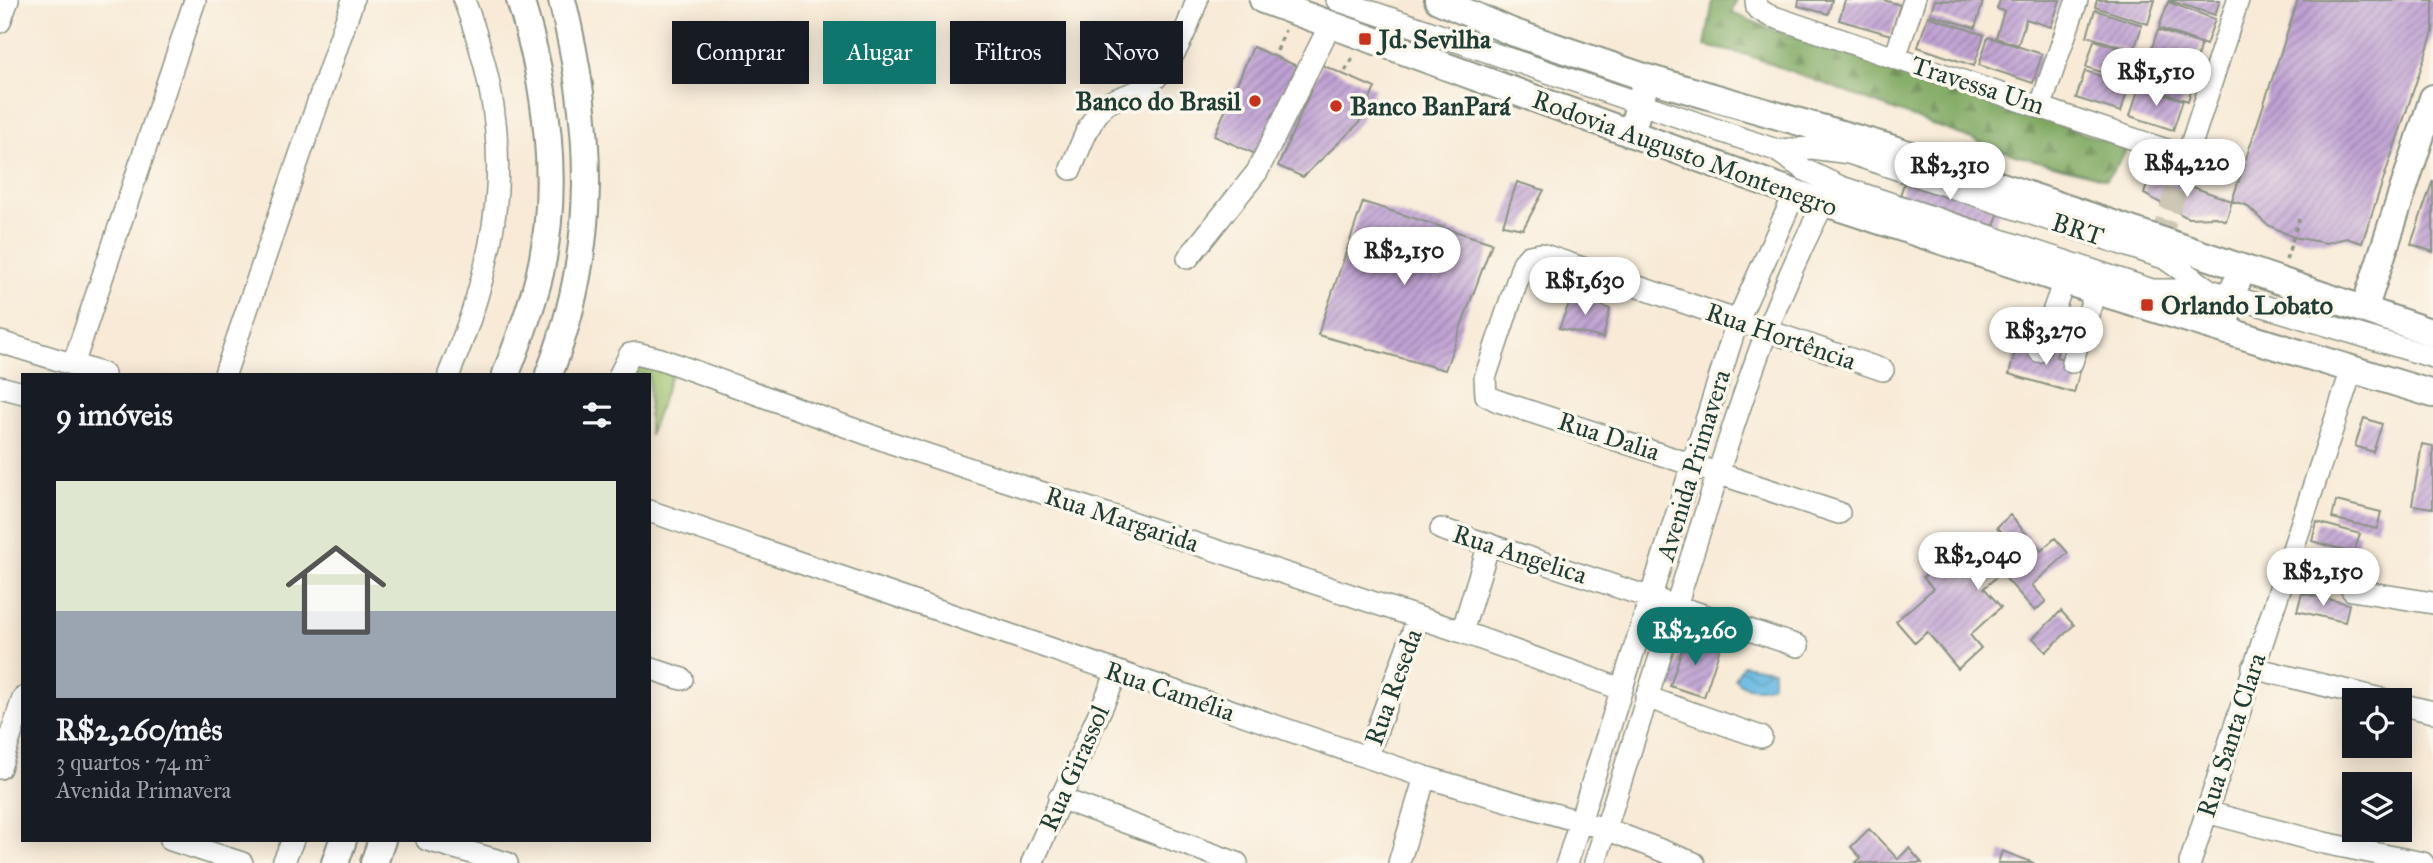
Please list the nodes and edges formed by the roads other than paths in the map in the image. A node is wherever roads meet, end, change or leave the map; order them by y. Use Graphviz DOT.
graph roads {
  1 [pos="8,0"];
  2 [pos="195,0"];
  3 [pos="353,0"];
  4 [pos="464,0"];
  5 [pos="520,0"];
  6 [pos="562,0"];
  7 [pos="1197,0"];
  8 [pos="1263,0"];
  9 [pos="1439,0"];
  10 [pos="1914,0"];
  11 [pos="2077,0"];
  12 [pos="2238,0"];
  13 [pos="1762,8"];
  14 [pos="1333,12"];
  15 [pos="0,22"];
  16 [pos="1895,58"];
  17 [pos="1647,78"];
  18 [pos="2433,98"];
  19 [pos="1641,104"];
  20 [pos="2041,105"];
  21 [pos="1630,133"];
  22 [pos="1776,150"];
  23 [pos="1071,169"];
  24 [pos="1795,193"];
  25 [pos="1824,203"];
  26 [pos="1188,258"];
  27 [pos="2243,270"];
  28 [pos="2064,281"];
  29 [pos="2096,290"];
  30 [pos="2220,293"];
  31 [pos="2364,310"];
  32 [pos="1737,322"];
  33 [pos="2225,328"];
  34 [pos="1766,331"];
  35 [pos="2433,333"];
  36 [pos="0,342"];
  37 [pos="2039,351"];
  38 [pos="2433,356"];
  39 [pos="2072,362"];
  40 [pos="73,365"];
  41 [pos="623,367"];
  42 [pos="2352,369"];
  43 [pos="1883,370"];
  44 [pos="101,373"];
  45 [pos="225,373"];
  46 [pos="449,373"];
  47 [pos="506,373"];
  48 [pos="549,373"];
  49 [pos="0,387"];
  50 [pos="21,392"];
  51 [pos="2433,394"];
  52 [pos="1498,401"];
  53 [pos="1694,464"];
  54 [pos="1719,471"];
  55 [pos="651,512"];
  56 [pos="1839,513"];
  57 [pos="1441,529"];
  58 [pos="1489,544"];
  59 [pos="2352,590"];
  60 [pos="1651,597"];
  61 [pos="2433,603"];
  62 [pos="1676,605"];
  63 [pos="1418,618"];
  64 [pos="1462,632"];
  65 [pos="1798,646"];
  66 [pos="2253,668"];
  67 [pos="651,669"];
  68 [pos="1117,673"];
  69 [pos="682,680"];
  70 [pos="1621,689"];
  71 [pos="2342,690"];
  72 [pos="1646,697"];
  73 [pos="21,704"];
  74 [pos="2412,707"];
  75 [pos="2433,712"];
  76 [pos="1760,737"];
  77 [pos="1367,757"];
  78 [pos="0,768"];
  79 [pos="1425,777"];
  80 [pos="1059,798"];
  81 [pos="2206,812"];
  82 [pos="1581,820"];
  83 [pos="1606,828"];
  84 [pos="177,842"];
  85 [pos="292,842"];
  86 [pos="342,842"];
  87 [pos="381,842"];
  88 [pos="434,842"];
  89 [pos="242,863"];
  90 [pos="283,863"];
  91 [pos="335,863"];
  92 [pos="374,863"];
  93 [pos="506,863"];
  94 [pos="1032,863"];
  95 [pos="1237,863"];
  96 [pos="1399,863"];
  97 [pos="1567,863"];
  98 [pos="1595,863"];
  99 [pos="1693,863"];
  100 [pos="2190,863"];
  101 [pos="2423,863"];
  1 -- 15 [label="street"];
  2 -- 40 [label="street"];
  3 -- 45 [label="street"];
  4 -- 46 [label="street"];
  5 -- 47 [label="main road"];
  6 -- 48 [label="main road"];
  7 -- 23 [label="street"];
  8 -- 14 [label="main road, Rodovia Augusto Montenegro"];
  9 -- 17 [label="main road"];
  10 -- 16 [label="street"];
  11 -- 20 [label="street"];
  12 -- 20 [label="street, Travessa Um"];
  13 -- 16 [label="street, Travessa Um"];
  14 -- 19 [label="street, BRT"];
  14 -- 21 [label="main road, Rodovia Augusto Montenegro"];
  14 -- 26 [label="street"];
  16 -- 20 [label="street, Travessa Um"];
  17 -- 19 [label="main road"];
  17 -- 27 [label="main road"];
  18 -- 31 [label="main road"];
  19 -- 21 [label="main road"];
  19 -- 22 [label="street, BRT"];
  21 -- 24 [label="main road, Rodovia Augusto Montenegro"];
  22 -- 30 [label="street, BRT"];
  22 -- 30 [label="street, BRT"];
  24 -- 25 [label="main road, Rodovia Augusto Montenegro"];
  24 -- 32 [label="street, Avenida Primavera"];
  25 -- 28 [label="main road, Rodovia Augusto Montenegro"];
  25 -- 34 [label="street, Avenida Primavera"];
  27 -- 30 [label="main road"];
  27 -- 31 [label="main road"];
  28 -- 29 [label="main road, Rodovia Augusto Montenegro"];
  28 -- 37 [label="street"];
  29 -- 33 [label="main road, Rodovia Augusto Montenegro"];
  29 -- 39 [label="street"];
  30 -- 33 [label="main road"];
  30 -- 38 [label="street, BRT"];
  31 -- 35 [label="main road"];
  32 -- 34 [label="street, Rua Hortência"];
  32 -- 52 [label="street, Rua Hortência"];
  32 -- 53 [label="street, Avenida Primavera"];
  33 -- 42 [label="main road, Rodovia Augusto Montenegro"];
  34 -- 43 [label="street, Rua Hortência"];
  34 -- 54 [label="street, Avenida Primavera"];
  36 -- 40 [label="street"];
  40 -- 44 [label="street"];
  41 -- 63 [label="street, Rua Margarida"];
  42 -- 51 [label="main road, Rodovia Augusto Montenegro"];
  42 -- 66 [label="street, Rua Santa Clara"];
  49 -- 50 [label="street"];
  52 -- 53 [label="street, Rua Dalia"];
  53 -- 54 [label="street, Rua Dalia"];
  53 -- 60 [label="street, Avenida Primavera"];
  54 -- 56 [label="street, Rua Dalia"];
  54 -- 62 [label="street, Avenida Primavera"];
  55 -- 68 [label="street, Rua Camélia"];
  57 -- 58 [label="street, Rua Angelica"];
  58 -- 60 [label="street, Rua Angelica"];
  58 -- 64 [label="street"];
  59 -- 61 [label="street"];
  60 -- 62 [label="street, Rua Angelica"];
  60 -- 70 [label="street, Avenida Primavera"];
  62 -- 65 [label="street, Rua Angelica"];
  62 -- 72 [label="street, Avenida Primavera"];
  63 -- 64 [label="street, Rua Margarida"];
  63 -- 77 [label="street, Rua Reseda"];
  64 -- 70 [label="street, Rua Margarida"];
  66 -- 71 [label="street"];
  66 -- 81 [label="street, Rua Santa Clara"];
  67 -- 69 [label="street"];
  68 -- 77 [label="street, Rua Camélia"];
  68 -- 80 [label="street, Rua Girassol"];
  70 -- 82 [label="street, Avenida Primavera"];
  72 -- 76 [label="street"];
  72 -- 83 [label="street, Avenida Primavera"];
  73 -- 78 [label="street"];
  74 -- 75 [label="street"];
  77 -- 79 [label="street, Rua Camélia"];
  79 -- 82 [label="street, Rua Camélia"];
  79 -- 96 [label="street"];
  80 -- 94 [label="street, Rua Girassol"];
  80 -- 95 [label="street"];
  81 -- 100 [label="street, Rua Santa Clara"];
  81 -- 101 [label="street"];
  82 -- 83 [label="street, Rua Camélia"];
  82 -- 97 [label="street, Avenida Primavera"];
  83 -- 98 [label="street, Avenida Primavera"];
  83 -- 99 [label="street, Rua Camélia"];
  84 -- 89 [label="street"];
  85 -- 90 [label="street"];
  86 -- 91 [label="main road"];
  87 -- 92 [label="main road"];
  88 -- 93 [label="street"];
}
